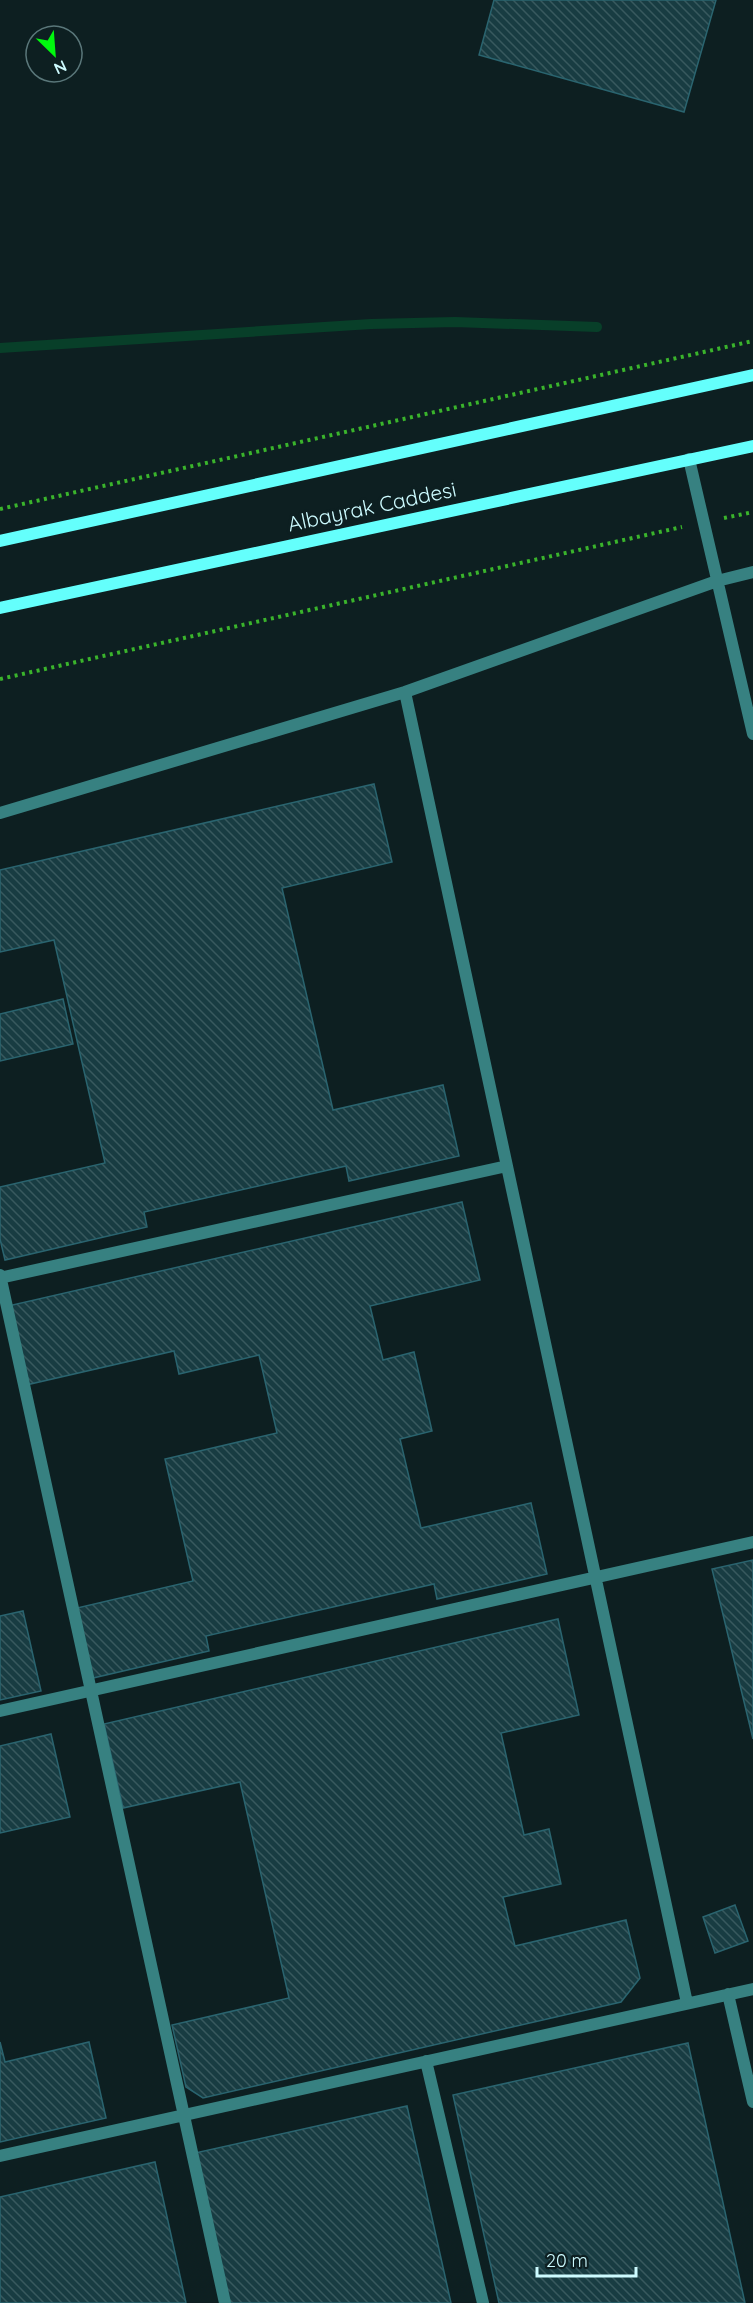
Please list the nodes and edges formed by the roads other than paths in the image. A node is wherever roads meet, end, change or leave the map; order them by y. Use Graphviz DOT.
graph roads {
  1 [pos="753,375"];
  2 [pos="753,446"];
  3 [pos="688,459"];
  4 [pos="0,542"];
  5 [pos="753,572"];
  6 [pos="717,580"];
  7 [pos="0,608"];
  8 [pos="405,692"];
  9 [pos="753,734"];
  10 [pos="0,813"];
  11 [pos="507,1166"];
  12 [pos="0,1277"];
  13 [pos="753,1542"];
  14 [pos="596,1577"];
  15 [pos="91,1691"];
  16 [pos="0,1711"];
  17 [pos="753,1989"];
  18 [pos="728,1994"];
  19 [pos="687,2003"];
  20 [pos="426,2061"];
  21 [pos="753,2102"];
  22 [pos="184,2115"];
  23 [pos="0,2156"];
  24 [pos="225,2303"];
  25 [pos="483,2303"];
  1 -- 4 [label="main road"];
  2 -- 3 [label="main road, Albayrak Caddesi"];
  3 -- 6 [label="street"];
  3 -- 7 [label="main road, Albayrak Caddesi"];
  5 -- 6 [label="street"];
  6 -- 8 [label="street"];
  6 -- 9 [label="street"];
  8 -- 10 [label="street"];
  8 -- 11 [label="street"];
  11 -- 12 [label="street"];
  11 -- 14 [label="street"];
  12 -- 15 [label="street"];
  13 -- 14 [label="street"];
  14 -- 15 [label="street"];
  14 -- 19 [label="street"];
  15 -- 16 [label="street"];
  15 -- 22 [label="street"];
  17 -- 18 [label="street"];
  18 -- 19 [label="street"];
  18 -- 21 [label="street"];
  19 -- 20 [label="street"];
  20 -- 22 [label="street"];
  20 -- 25 [label="street"];
  22 -- 23 [label="street"];
  22 -- 24 [label="street"];
}
